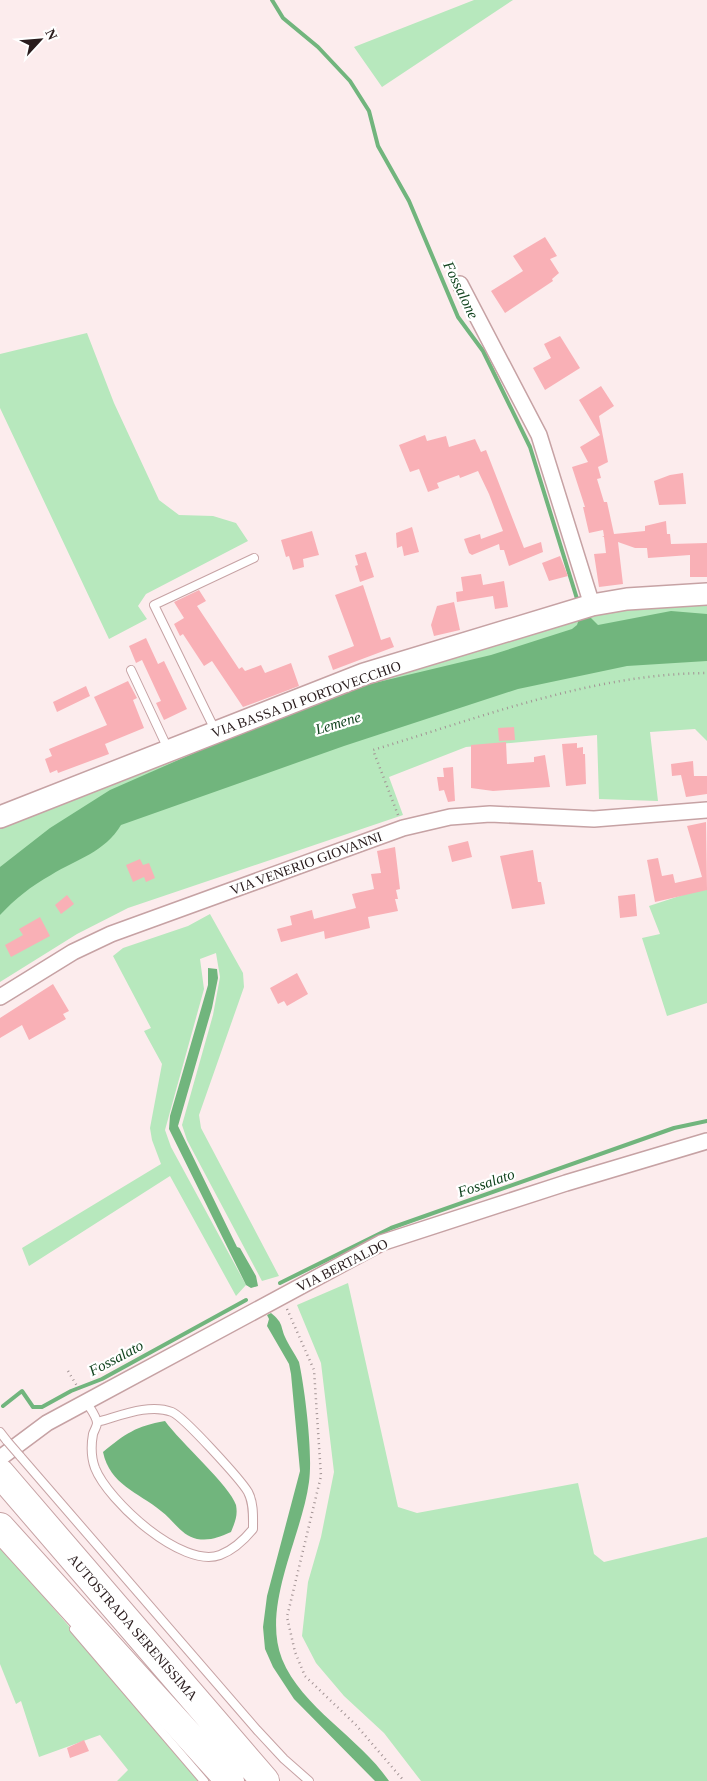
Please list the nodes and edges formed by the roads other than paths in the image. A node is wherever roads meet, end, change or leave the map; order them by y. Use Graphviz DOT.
graph roads {
  1 [pos="460,284"];
  2 [pos="254,558"];
  3 [pos="707,594"];
  4 [pos="583,608"];
  5 [pos="131,670"];
  6 [pos="216,732"];
  7 [pos="169,751"];
  8 [pos="707,810"];
  9 [pos="0,817"];
  10 [pos="0,997"];
  11 [pos="707,1141"];
  12 [pos="87,1403"];
  13 [pos="97,1422"];
  14 [pos="0,1432"];
  15 [pos="5,1465"];
  16 [pos="0,1527"];
  17 [pos="70,1624"];
  18 [pos="204,1781"];
  19 [pos="230,1781"];
  20 [pos="265,1781"];
  21 [pos="309,1781"];
  1 -- 4 [label="street"];
  2 -- 6 [label="lane"];
  3 -- 4 [label="street, VIA BASSA DI PORTOVECCHIO"];
  4 -- 6 [label="street, VIA BASSA DI PORTOVECCHIO"];
  5 -- 7 [label="lane"];
  6 -- 7 [label="street, VIA BASSA DI PORTOVECCHIO"];
  7 -- 9 [label="street, VIA BASSA DI PORTOVECCHIO"];
  8 -- 10 [label="street, VIA VENERIO GIOVANNI"];
  11 -- 12 [label="street, VIA BERTALDO"];
  12 -- 13 [label="lane"];
  12 -- 15 [label="street, VIA BERTALDO"];
  13 -- 13 [label="lane"];
  14 -- 15 [label="lane, bridge"];
  15 -- 20 [label="highway, AUTOSTRADA SERENISSIMA"];
  15 -- 21 [label="lane"];
  16 -- 19 [label="highway"];
  17 -- 18 [label="lane"];
}
